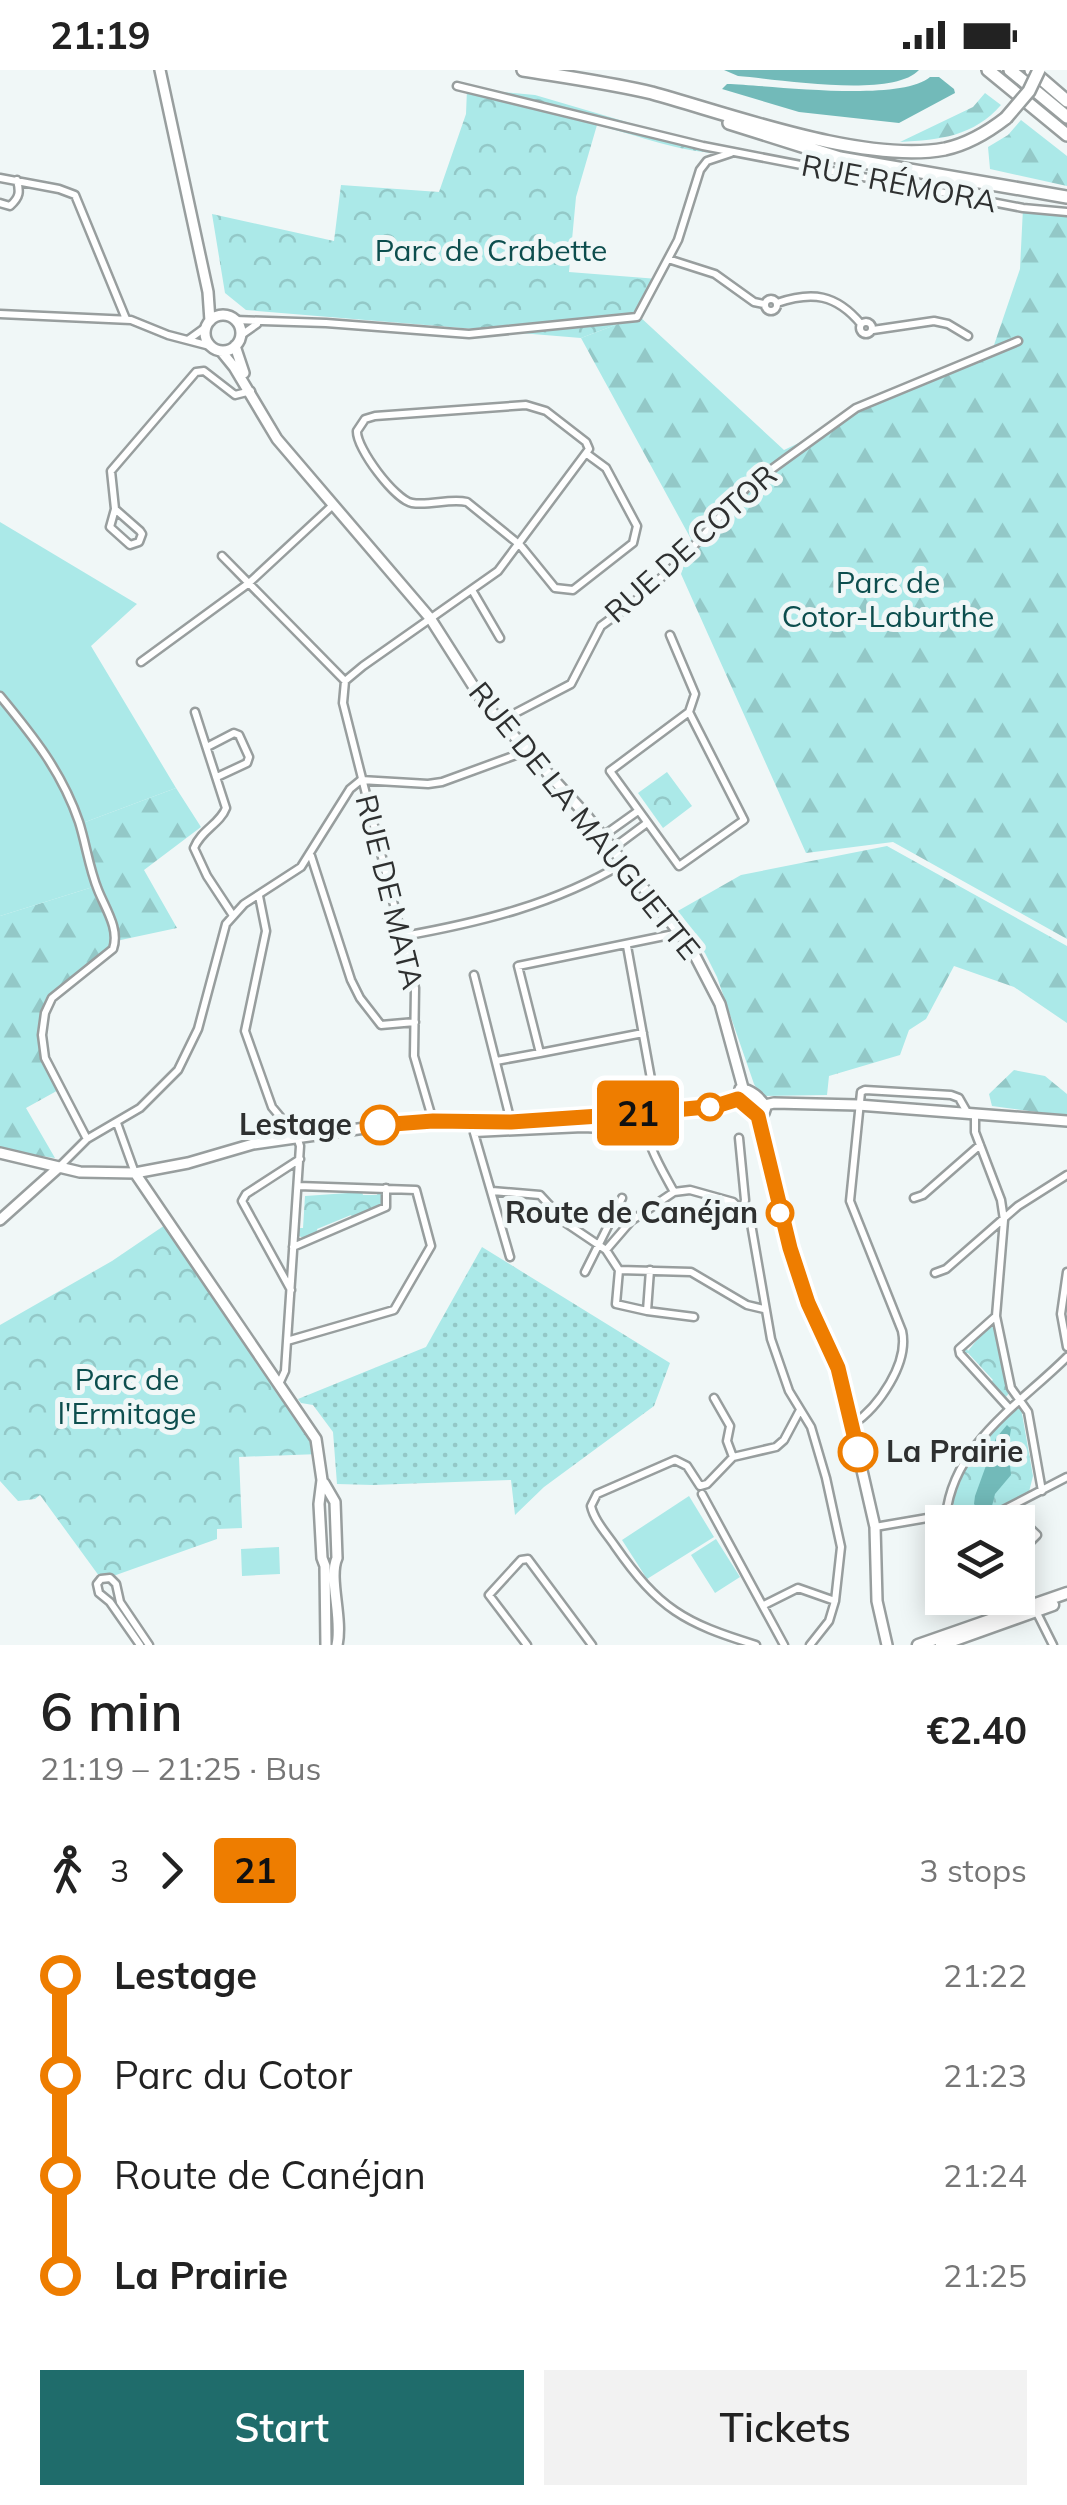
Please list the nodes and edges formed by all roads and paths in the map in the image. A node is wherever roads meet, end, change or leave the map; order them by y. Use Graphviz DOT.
graph roads {
  1 [pos="523,70"];
  2 [pos="988,70"];
  3 [pos="1010,70"];
  4 [pos="1031,70"];
  5 [pos="1039,70"];
  6 [pos="160,71"];
  7 [pos="591,82"];
  8 [pos="457,86"];
  9 [pos="1067,100"];
  10 [pos="1067,118"];
  11 [pos="1067,136"];
  12 [pos="732,152"];
  13 [pos="0,178"];
  14 [pos="17,180"];
  15 [pos="1067,197"];
  16 [pos="0,203"];
  17 [pos="1067,212"];
  18 [pos="668,260"];
  19 [pos="208,292"];
  20 [pos="0,314"];
  21 [pos="230,318"];
  22 [pos="126,319"];
  23 [pos="258,323"];
  24 [pos="208,324"];
  25 [pos="968,336"];
  26 [pos="186,340"];
  27 [pos="238,340"];
  28 [pos="1018,340"];
  29 [pos="210,346"];
  30 [pos="221,351"];
  31 [pos="250,391"];
  32 [pos="588,451"];
  33 [pos="334,505"];
  34 [pos="114,509"];
  35 [pos="520,545"];
  36 [pos="222,556"];
  37 [pos="248,583"];
  38 [pos="472,590"];
  39 [pos="430,618"];
  40 [pos="670,634"];
  41 [pos="500,638"];
  42 [pos="141,662"];
  43 [pos="345,681"];
  44 [pos="0,696"];
  45 [pos="195,712"];
  46 [pos="689,712"];
  47 [pos="499,722"];
  48 [pos="207,747"];
  49 [pos="526,751"];
  50 [pos="216,777"];
  51 [pos="361,780"];
  52 [pos="638,811"];
  53 [pos="647,824"];
  54 [pos="603,836"];
  55 [pos="612,849"];
  56 [pos="310,856"];
  57 [pos="624,863"];
  58 [pos="259,896"];
  59 [pos="232,914"];
  60 [pos="679,934"];
  61 [pos="404,936"];
  62 [pos="627,945"];
  63 [pos="474,975"];
  64 [pos="415,1022"];
  65 [pos="643,1033"];
  66 [pos="540,1053"];
  67 [pos="496,1062"];
  68 [pos="743,1088"];
  69 [pos="738,1099"];
  70 [pos="765,1105"];
  71 [pos="858,1105"];
  72 [pos="657,1112"];
  73 [pos="644,1113"];
  74 [pos="971,1114"];
  75 [pos="758,1116"];
  76 [pos="433,1121"];
  77 [pos="1067,1121"];
  78 [pos="511,1122"];
  79 [pos="117,1123"];
  80 [pos="644,1131"];
  81 [pos="297,1136"];
  82 [pos="739,1138"];
  83 [pos="87,1139"];
  84 [pos="980,1146"];
  85 [pos="0,1153"];
  86 [pos="300,1158"];
  87 [pos="58,1168"];
  88 [pos="134,1173"];
  89 [pos="1067,1175"];
  90 [pos="298,1186"];
  91 [pos="386,1188"];
  92 [pos="492,1192"];
  93 [pos="674,1192"];
  94 [pos="622,1198"];
  95 [pos="914,1198"];
  96 [pos="742,1209"];
  97 [pos="0,1220"];
  98 [pos="1004,1220"];
  99 [pos="294,1247"];
  100 [pos="602,1248"];
  101 [pos="510,1257"];
  102 [pos="620,1270"];
  103 [pos="650,1270"];
  104 [pos="585,1272"];
  105 [pos="1067,1272"];
  106 [pos="935,1273"];
  107 [pos="292,1291"];
  108 [pos="764,1309"];
  109 [pos="647,1311"];
  110 [pos="996,1316"];
  111 [pos="694,1317"];
  112 [pos="287,1341"];
  113 [pos="1067,1347"];
  114 [pos="1067,1357"];
  115 [pos="280,1384"];
  116 [pos="714,1398"];
  117 [pos="1019,1398"];
  118 [pos="1008,1408"];
  119 [pos="800,1410"];
  120 [pos="852,1425"];
  121 [pos="733,1457"];
  122 [pos="1067,1478"];
  123 [pos="701,1490"];
  124 [pos="1042,1491"];
  125 [pos="326,1494"];
  126 [pos="948,1505"];
  127 [pos="1017,1505"];
  128 [pos="925,1520"];
  129 [pos="875,1528"];
  130 [pos="1067,1597"];
  131 [pos="836,1601"];
  132 [pos="764,1604"];
  133 [pos="1035,1609"];
  134 [pos="1016,1615"];
  135 [pos="1019,1615"];
  136 [pos="739,1643"];
  137 [pos="140,1645"];
  138 [pos="148,1645"];
  139 [pos="326,1645"];
  140 [pos="337,1645"];
  141 [pos="528,1645"];
  142 [pos="592,1645"];
  143 [pos="756,1645"];
  144 [pos="784,1645"];
  145 [pos="810,1645"];
  146 [pos="886,1645"];
  147 [pos="918,1645"];
  148 [pos="941,1645"];
  149 [pos="1053,1645"];
  1 -- 7 [label="highway"];
  2 -- 11 [label="highway"];
  3 -- 10 [label="highway"];
  4 -- 9 [label="highway"];
  5 -- 7 [label="highway, bridge"];
  6 -- 19 [label="street"];
  7 -- 15 [label="highway"];
  8 -- 12 [label="street, RUE RÉMORA"];
  12 -- 17 [label="street, RUE RÉMORA"];
  12 -- 18 [label="street"];
  13 -- 14 [label="street"];
  14 -- 16 [label="street"];
  14 -- 22 [label="street"];
  18 -- 23 [label="street"];
  18 -- 25 [label="street"];
  19 -- 21 [label="street"];
  19 -- 24 [label="street"];
  20 -- 22 [label="street"];
  21 -- 23 [label="street"];
  21 -- 24 [label="street"];
  21 -- 27 [label="street"];
  22 -- 26 [label="street"];
  23 -- 27 [label="street"];
  24 -- 26 [label="street"];
  24 -- 29 [label="street"];
  26 -- 29 [label="street"];
  27 -- 30 [label="street"];
  27 -- 31 [label="street"];
  28 -- 47 [label="street, RUE DE COTOR"];
  29 -- 30 [label="street"];
  30 -- 31 [label="street"];
  31 -- 33 [label="street, RUE DE LA MAUGUETTE"];
  31 -- 34 [label="street"];
  32 -- 35 [label="street"];
  32 -- 35 [label="street"];
  32 -- 35 [label="street"];
  33 -- 37 [label="street"];
  33 -- 39 [label="street, RUE DE LA MAUGUETTE"];
  34 -- 34 [label="street"];
  35 -- 38 [label="street"];
  36 -- 37 [label="street"];
  37 -- 42 [label="street"];
  37 -- 43 [label="street"];
  38 -- 39 [label="street"];
  38 -- 41 [label="street"];
  39 -- 43 [label="street"];
  39 -- 47 [label="street, RUE DE LA MAUGUETTE"];
  40 -- 46 [label="street"];
  43 -- 51 [label="street, RUE DE MATA"];
  44 -- 83 [label="street"];
  45 -- 48 [label="street"];
  46 -- 52 [label="street"];
  46 -- 53 [label="street"];
  47 -- 49 [label="street, RUE DE LA MAUGUETTE"];
  48 -- 50 [label="street"];
  48 -- 50 [label="street"];
  49 -- 51 [label="street"];
  49 -- 54 [label="street, RUE DE LA MAUGUETTE"];
  50 -- 59 [label="street"];
  51 -- 56 [label="street"];
  51 -- 61 [label="street, RUE DE MATA"];
  52 -- 53 [label="street"];
  52 -- 54 [label="street"];
  53 -- 55 [label="street"];
  54 -- 55 [label="street, RUE DE LA MAUGUETTE"];
  55 -- 57 [label="street, RUE DE LA MAUGUETTE"];
  56 -- 58 [label="street"];
  56 -- 64 [label="street"];
  57 -- 60 [label="street, RUE DE LA MAUGUETTE"];
  57 -- 61 [label="street"];
  58 -- 59 [label="street"];
  58 -- 81 [label="street"];
  59 -- 79 [label="street"];
  60 -- 62 [label="street"];
  60 -- 68 [label="street, RUE DE LA MAUGUETTE"];
  61 -- 64 [label="street, RUE DE MATA"];
  62 -- 65 [label="street"];
  62 -- 66 [label="street"];
  63 -- 67 [label="street"];
  64 -- 76 [label="street, RUE DE MATA"];
  65 -- 66 [label="street"];
  65 -- 72 [label="street"];
  66 -- 67 [label="street"];
  67 -- 78 [label="street"];
  68 -- 69 [label="street"];
  68 -- 70 [label="street"];
  69 -- 72 [label="street"];
  69 -- 75 [label="street"];
  70 -- 71 [label="street"];
  70 -- 75 [label="street"];
  71 -- 74 [label="street"];
  71 -- 74 [label="street"];
  71 -- 120 [label="street"];
  72 -- 73 [label="street"];
  73 -- 78 [label="street"];
  73 -- 80 [label="street"];
  74 -- 77 [label="street"];
  74 -- 84 [label="street"];
  75 -- 120 [label="street"];
  76 -- 78 [label="street"];
  76 -- 81 [label="street"];
  79 -- 83 [label="street"];
  79 -- 88 [label="street"];
  80 -- 92 [label="street"];
  80 -- 93 [label="street"];
  81 -- 86 [label="street"];
  81 -- 88 [label="street"];
  82 -- 96 [label="street"];
  83 -- 87 [label="street"];
  84 -- 95 [label="street"];
  84 -- 98 [label="street"];
  85 -- 87 [label="street"];
  86 -- 90 [label="street"];
  86 -- 107 [label="street"];
  87 -- 88 [label="street"];
  87 -- 97 [label="street"];
  88 -- 115 [label="street"];
  89 -- 98 [label="street"];
  90 -- 91 [label="street"];
  90 -- 99 [label="street"];
  91 -- 99 [label="street"];
  91 -- 112 [label="street"];
  92 -- 100 [label="street"];
  92 -- 101 [label="street"];
  93 -- 96 [label="street"];
  93 -- 100 [label="street"];
  94 -- 100 [label="street"];
  96 -- 108 [label="street"];
  98 -- 106 [label="street"];
  98 -- 110 [label="street"];
  99 -- 107 [label="street"];
  100 -- 102 [label="street"];
  100 -- 104 [label="street"];
  102 -- 103 [label="street"];
  102 -- 109 [label="street"];
  103 -- 108 [label="street"];
  103 -- 109 [label="street"];
  105 -- 113 [label="street"];
  107 -- 112 [label="street"];
  108 -- 119 [label="street"];
  109 -- 111 [label="street"];
  110 -- 117 [label="street"];
  110 -- 118 [label="street"];
  112 -- 115 [label="street"];
  114 -- 117 [label="street"];
  115 -- 125 [label="street"];
  116 -- 121 [label="street"];
  117 -- 118 [label="street"];
  117 -- 124 [label="street"];
  118 -- 126 [label="street"];
  119 -- 121 [label="street"];
  119 -- 131 [label="street"];
  120 -- 129 [label="street"];
  121 -- 123 [label="street"];
  122 -- 124 [label="street"];
  123 -- 132 [label="street"];
  123 -- 136 [label="street"];
  124 -- 127 [label="street"];
  125 -- 139 [label="street"];
  125 -- 140 [label="street"];
  128 -- 129 [label="street"];
  129 -- 146 [label="street"];
  130 -- 133 [label="main road"];
  131 -- 132 [label="street"];
  131 -- 145 [label="street"];
  132 -- 144 [label="street"];
  133 -- 149 [label="street"];
  134 -- 147 [label="main road"];
  135 -- 148 [label="main road"];
  136 -- 143 [label="street"];
  137 -- 138 [label="street"];
  141 -- 142 [label="street"];
}
